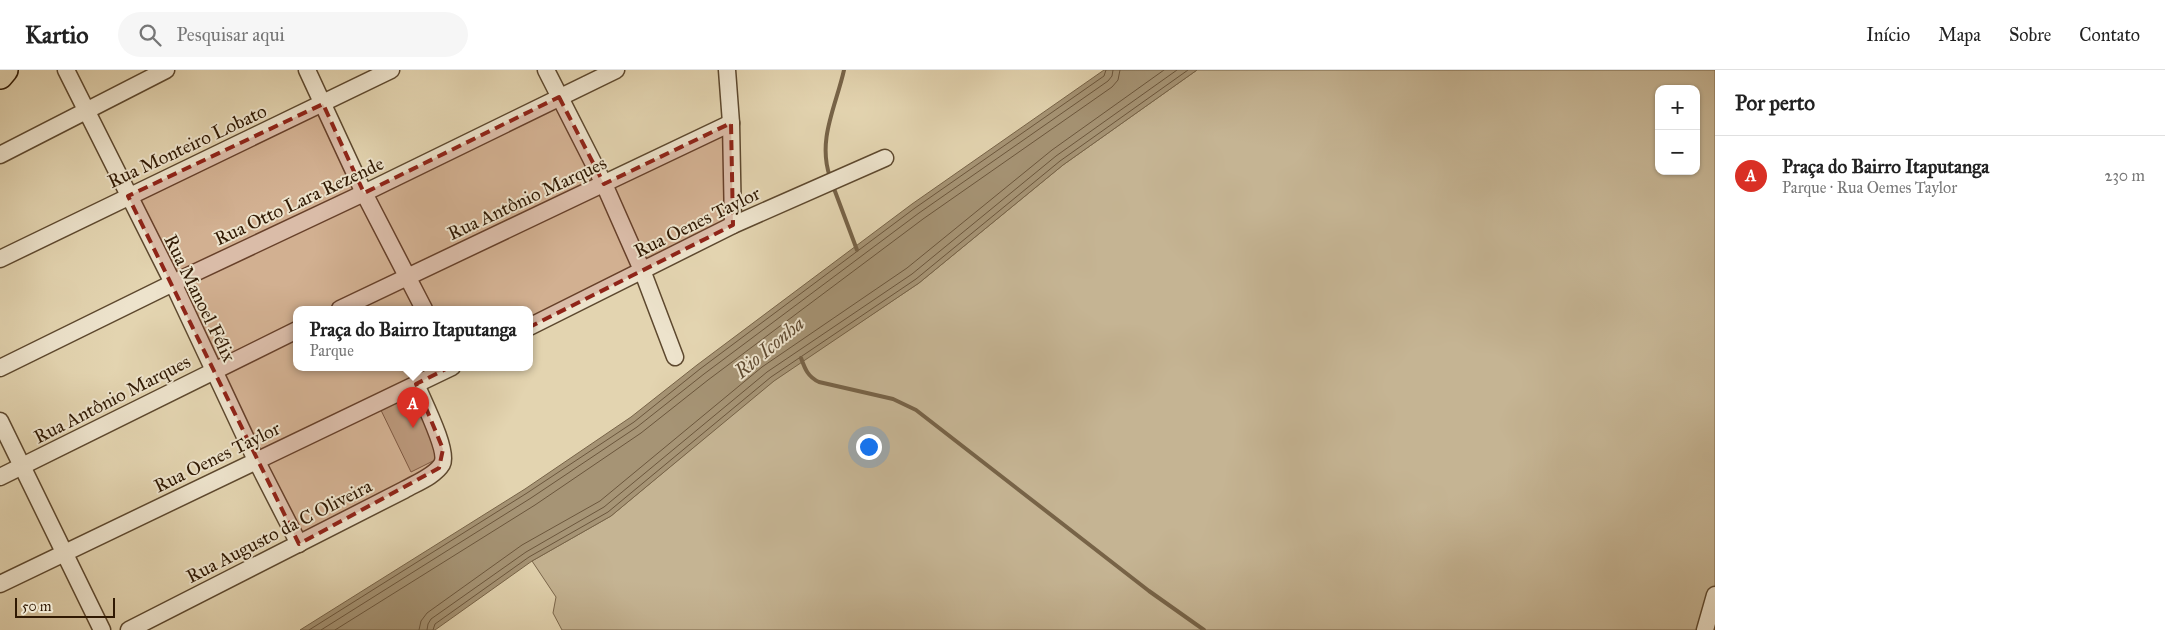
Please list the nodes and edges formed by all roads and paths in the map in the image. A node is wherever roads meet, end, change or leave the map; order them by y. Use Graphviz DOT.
graph roads {
  1 [pos="5,70"];
  2 [pos="66,70"];
  3 [pos="166,70"];
  4 [pos="307,70"];
  5 [pos="391,70"];
  6 [pos="546,70"];
  7 [pos="616,70"];
  8 [pos="727,70"];
  9 [pos="0,76"];
  10 [pos="559,96"];
  11 [pos="323,104"];
  12 [pos="86,109"];
  13 [pos="731,124"];
  14 [pos="0,155"];
  15 [pos="885,158"];
  16 [pos="604,184"];
  17 [pos="364,193"];
  18 [pos="128,196"];
  19 [pos="734,225"];
  20 [pos="0,259"];
  21 [pos="642,270"];
  22 [pos="408,276"];
  23 [pos="172,282"];
  24 [pos="346,306"];
  25 [pos="423,306"];
  26 [pos="533,325"];
  27 [pos="293,332"];
  28 [pos="675,357"];
  29 [pos="0,368"];
  30 [pos="213,371"];
  31 [pos="444,371"];
  32 [pos="416,384"];
  33 [pos="0,421"];
  34 [pos="256,460"];
  35 [pos="21,467"];
  36 [pos="0,477"];
  37 [pos="299,544"];
  38 [pos="64,552"];
  39 [pos="0,584"];
  40 [pos="1715,594"];
  41 [pos="102,630"];
  42 [pos="129,630"];
  43 [pos="1705,630"];
  1 -- 9 [label="main road"];
  2 -- 12 [label="street, Rua Manoel Félix"];
  3 -- 12 [label="street"];
  4 -- 11 [label="street"];
  5 -- 11 [label="street, Rua Monteiro Lobato"];
  6 -- 10 [label="street"];
  7 -- 10 [label="street, Rua Otto Lara Rezende"];
  8 -- 13 [label="street"];
  10 -- 16 [label="street"];
  10 -- 17 [label="street, Rua Otto Lara Rezende"];
  11 -- 17 [label="street"];
  11 -- 18 [label="street, Rua Monteiro Lobato"];
  12 -- 14 [label="street"];
  12 -- 18 [label="street, Rua Manoel Félix"];
  13 -- 16 [label="street, Rua Antônio Marques"];
  13 -- 19 [label="street"];
  15 -- 19 [label="street, Rua Oenes Taylor"];
  16 -- 21 [label="street"];
  16 -- 22 [label="street, Rua Antônio Marques"];
  17 -- 22 [label="street"];
  17 -- 23 [label="street, Rua Otto Lara Rezende"];
  18 -- 20 [label="street, Rua Monteiro Lobato"];
  18 -- 23 [label="street, Rua Manoel Félix"];
  19 -- 21 [label="street, Rua Oenes Taylor"];
  21 -- 26 [label="street, Rua Oenes Taylor"];
  21 -- 28 [label="street"];
  22 -- 24 [label="street, Rua Antônio Marques"];
  22 -- 25 [label="street"];
  23 -- 29 [label="street, Rua Otto Lara Rezende"];
  23 -- 30 [label="street, Rua Manoel Félix"];
  27 -- 30 [label="street, Rua Antônio Marques"];
  30 -- 34 [label="street, Rua Manoel Félix"];
  30 -- 35 [label="street, Rua Antônio Marques"];
  31 -- 32 [label="street, Rua Oenes Taylor"];
  32 -- 34 [label="street, Rua Oenes Taylor"];
  32 -- 37 [label="street, Rua Augusto da C Oliveira"];
  33 -- 35 [label="street"];
  34 -- 37 [label="street, Rua Manoel Félix"];
  34 -- 38 [label="street, Rua Oenes Taylor"];
  35 -- 36 [label="street, Rua Antônio Marques"];
  35 -- 38 [label="street"];
  37 -- 42 [label="street, Rua Augusto da C Oliveira"];
  38 -- 39 [label="street, Rua Oenes Taylor"];
  38 -- 41 [label="street"];
  40 -- 43 [label="street"];
}
